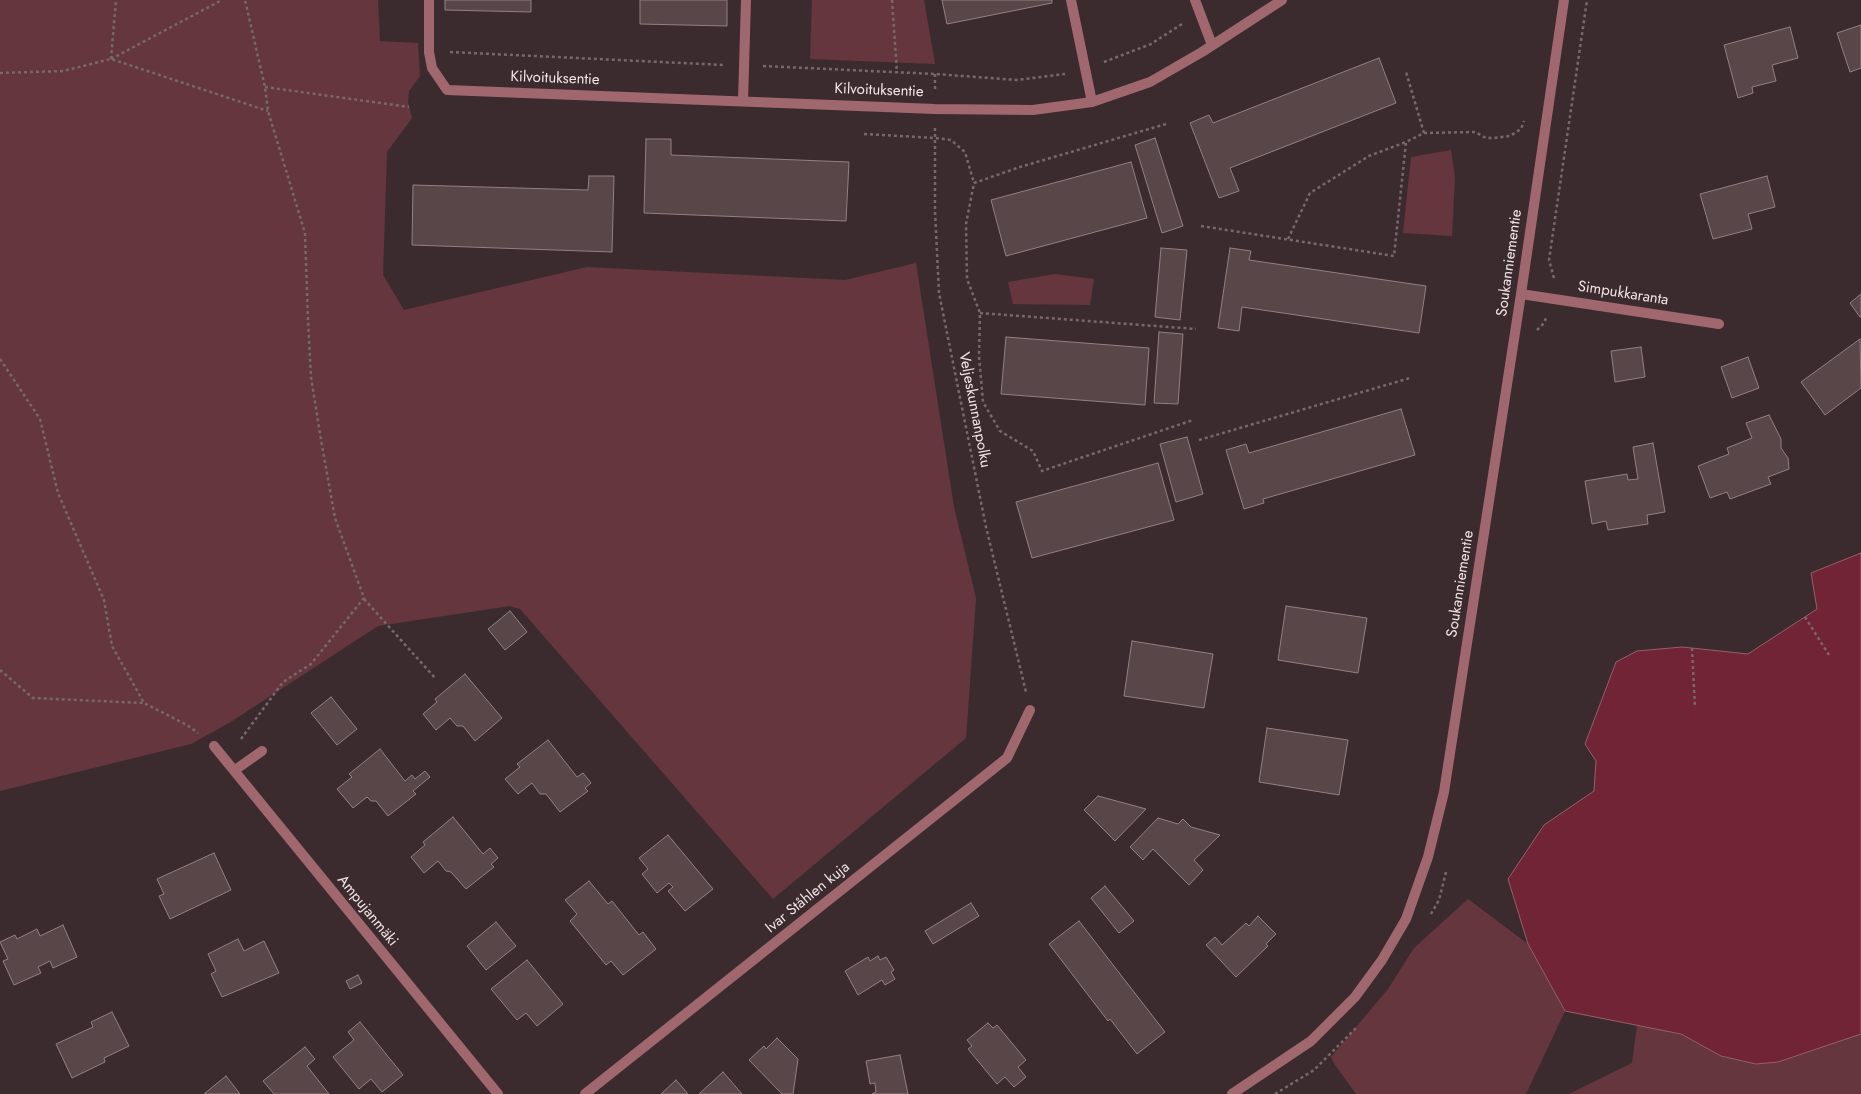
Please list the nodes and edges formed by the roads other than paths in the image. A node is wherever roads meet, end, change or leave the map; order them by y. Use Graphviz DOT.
graph roads {
  1 [pos="429,0"];
  2 [pos="746,0"];
  3 [pos="1071,0"];
  4 [pos="1195,0"];
  5 [pos="1282,0"];
  6 [pos="1564,0"];
  7 [pos="1212,45"];
  8 [pos="743,101"];
  9 [pos="1092,102"];
  10 [pos="1521,294"];
  11 [pos="1719,324"];
  12 [pos="1030,710"];
  13 [pos="214,746"];
  14 [pos="262,751"];
  15 [pos="236,770"];
  16 [pos="498,1094"];
  17 [pos="585,1094"];
  18 [pos="1232,1094"];
  1 -- 8 [label="street, Kilvoituksentie"];
  2 -- 8 [label="street"];
  3 -- 9 [label="street"];
  4 -- 7 [label="street"];
  5 -- 7 [label="street, Kilvoituksentie"];
  6 -- 10 [label="street, Soukanniementie"];
  7 -- 9 [label="street, Kilvoituksentie"];
  8 -- 9 [label="street, Kilvoituksentie"];
  10 -- 11 [label="street, Simpukkaranta"];
  10 -- 18 [label="street, Soukanniementie"];
  12 -- 17 [label="street, Ivar Ståhlen kuja"];
  13 -- 15 [label="street, Ampujanmäki"];
  14 -- 15 [label="street"];
  15 -- 16 [label="street, Ampujanmäki"];
}
